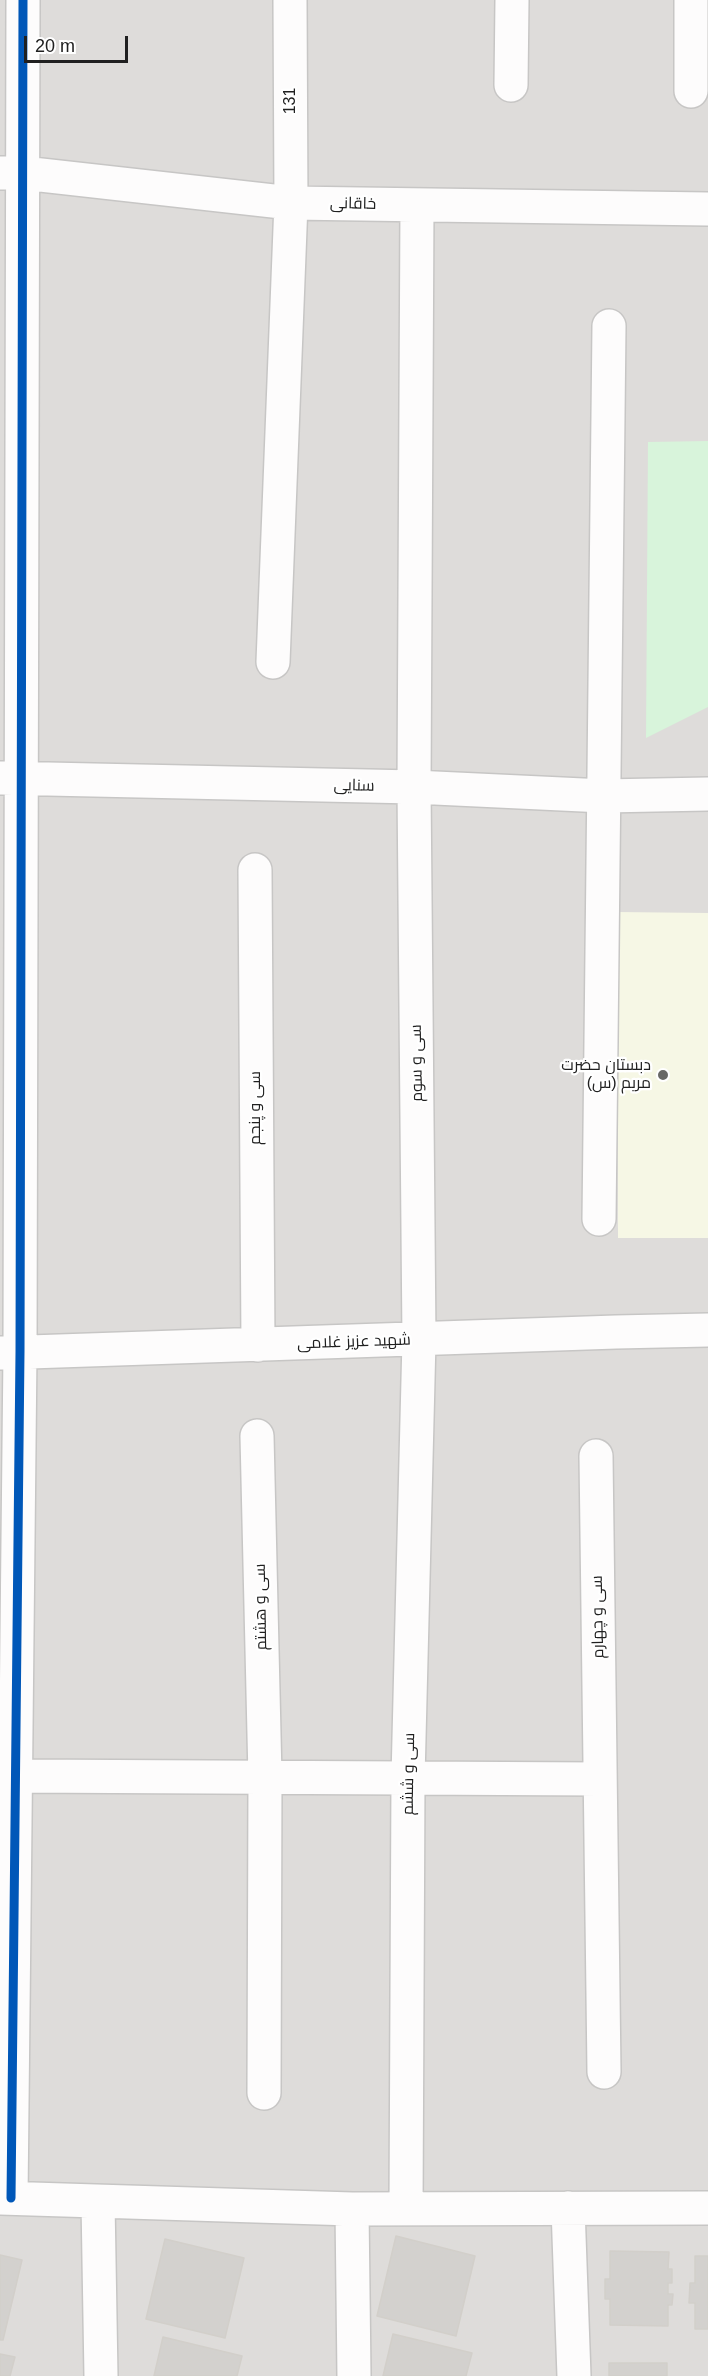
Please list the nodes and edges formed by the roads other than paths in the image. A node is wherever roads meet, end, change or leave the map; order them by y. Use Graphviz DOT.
graph roads {
  1 [pos="23,0"];
  2 [pos="290,0"];
  3 [pos="512,0"];
  4 [pos="691,0"];
  5 [pos="511,85"];
  6 [pos="691,91"];
  7 [pos="11,173"];
  8 [pos="291,203"];
  9 [pos="417,205"];
  10 [pos="708,210"];
  11 [pos="609,326"];
  12 [pos="273,662"];
  13 [pos="11,779"];
  14 [pos="414,787"];
  15 [pos="708,794"];
  16 [pos="604,796"];
  17 [pos="255,870"];
  18 [pos="599,1219"];
  19 [pos="708,1330"];
  20 [pos="419,1340"];
  21 [pos="258,1345"];
  22 [pos="10,1353"];
  23 [pos="257,1436"];
  24 [pos="596,1456"];
  25 [pos="17,1776"];
  26 [pos="265,1778"];
  27 [pos="408,1778"];
  28 [pos="600,1779"];
  29 [pos="604,2072"];
  30 [pos="264,2093"];
  31 [pos="6,2198"];
  32 [pos="98,2202"];
  33 [pos="568,2208"];
  34 [pos="708,2208"];
  35 [pos="352,2209"];
  36 [pos="406,2209"];
  37 [pos="101,2376"];
  38 [pos="354,2376"];
  39 [pos="574,2376"];
  1 -- 7 [label="street"];
  2 -- 8 [label="street, 131"];
  3 -- 5 [label="street"];
  4 -- 6 [label="street"];
  7 -- 8 [label="street, خاقانی"];
  7 -- 13 [label="street"];
  8 -- 9 [label="street, خاقانی"];
  8 -- 12 [label="street, 131"];
  9 -- 10 [label="street, خاقانی"];
  9 -- 14 [label="street, سی و سوم"];
  11 -- 16 [label="street"];
  13 -- 14 [label="street, سنایی"];
  13 -- 22 [label="street"];
  14 -- 16 [label="street, سنایی"];
  14 -- 20 [label="street, سی و سوم"];
  15 -- 16 [label="street, سنایی"];
  16 -- 18 [label="street"];
  17 -- 21 [label="street, سی و پنجم"];
  19 -- 20 [label="street, شهید عزیز غلامی"];
  20 -- 21 [label="street, شهید عزیز غلامی"];
  20 -- 27 [label="street, سی و ششم"];
  21 -- 22 [label="street, شهید عزیز غلامی"];
  22 -- 25 [label="street"];
  23 -- 26 [label="street, سی و هشتم"];
  24 -- 28 [label="street, سی و چهارم"];
  25 -- 26 [label="street"];
  25 -- 31 [label="street"];
  26 -- 27 [label="street"];
  26 -- 30 [label="street, سی و هشتم"];
  27 -- 28 [label="street"];
  27 -- 36 [label="street, سی و ششم"];
  28 -- 29 [label="street, سی و چهارم"];
  31 -- 32 [label="street"];
  32 -- 35 [label="street"];
  32 -- 37 [label="street"];
  33 -- 34 [label="street"];
  33 -- 36 [label="street"];
  33 -- 39 [label="street"];
  35 -- 36 [label="street"];
  35 -- 38 [label="street"];
}
